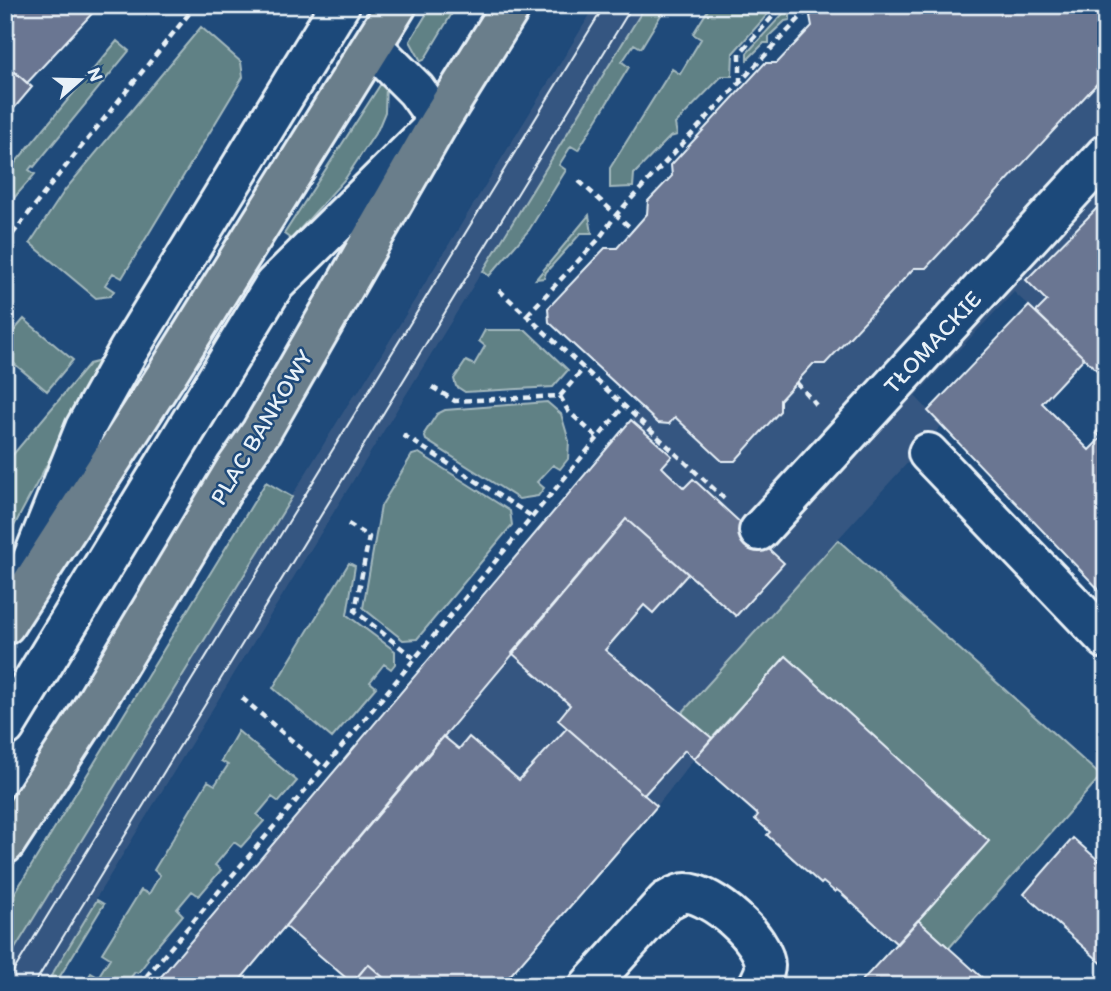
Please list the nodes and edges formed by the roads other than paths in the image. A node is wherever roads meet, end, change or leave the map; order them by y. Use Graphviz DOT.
graph roads {
  1 [pos="341,5"];
  2 [pos="397,5"];
  3 [pos="512,5"];
  4 [pos="372,46"];
  5 [pos="439,122"];
  6 [pos="1106,154"];
  7 [pos="928,453"];
  8 [pos="759,531"];
  9 [pos="6,624"];
  10 [pos="1106,639"];
  11 [pos="5,727"];
  12 [pos="5,844"];
  13 [pos="589,986"];
  14 [pos="758,986"];
  1 -- 9 [label="street"];
  2 -- 4 [label="main road"];
  3 -- 5 [label="main road, PLAC BANKOWY"];
  4 -- 5 [label="street"];
  4 -- 9 [label="main road"];
  5 -- 11 [label="street"];
  5 -- 12 [label="main road, PLAC BANKOWY"];
  6 -- 8 [label="street, TŁOMACKIE"];
  7 -- 10 [label="street"];
  13 -- 14 [label="street"];
}
